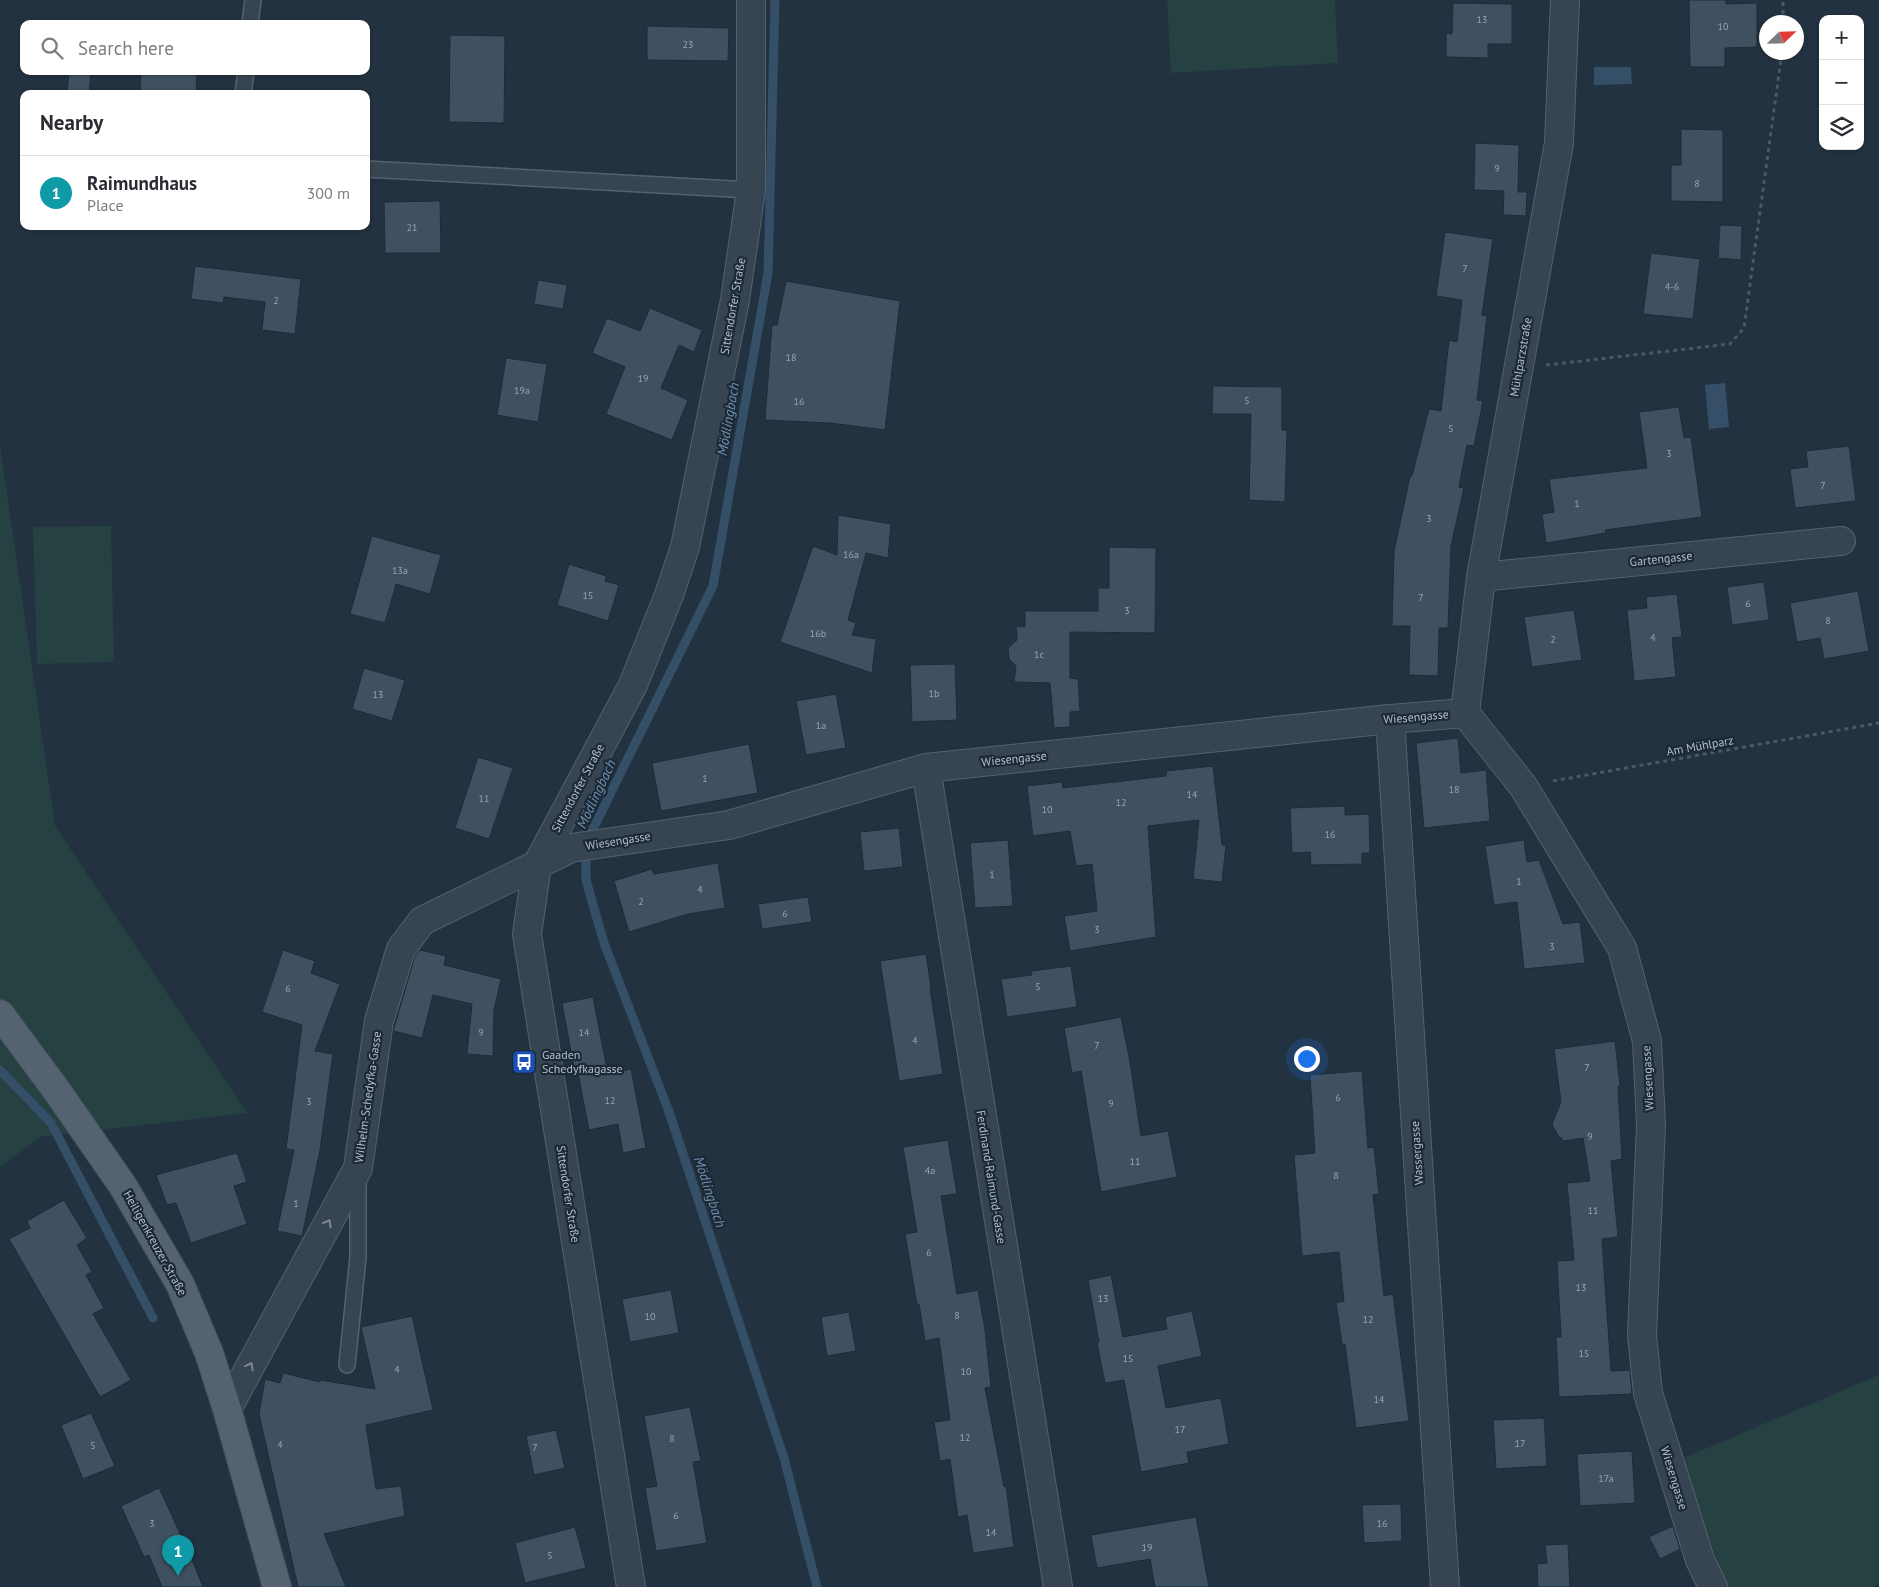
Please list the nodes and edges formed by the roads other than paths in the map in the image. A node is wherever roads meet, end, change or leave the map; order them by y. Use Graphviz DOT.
graph roads {
  1 [pos="253,0"];
  2 [pos="751,0"];
  3 [pos="1565,0"];
  4 [pos="250,20"];
  5 [pos="245,75"];
  6 [pos="244,90"];
  7 [pos="370,169"];
  8 [pos="751,190"];
  9 [pos="1841,541"];
  10 [pos="1481,577"];
  11 [pos="1465,713"];
  12 [pos="1390,719"];
  13 [pos="926,768"];
  14 [pos="537,865"];
  15 [pos="0,1014"];
  16 [pos="353,1178"];
  17 [pos="347,1365"];
  18 [pos="227,1409"];
  19 [pos="277,1587"];
  20 [pos="631,1587"];
  21 [pos="1058,1587"];
  22 [pos="1445,1587"];
  23 [pos="1713,1587"];
  1 -- 4 [label="lane"];
  2 -- 8 [label="street, Sittendorfer Straße"];
  3 -- 10 [label="street, Mühlparzstraße"];
  5 -- 6 [label="lane"];
  7 -- 8 [label="lane"];
  8 -- 14 [label="street, Sittendorfer Straße"];
  9 -- 10 [label="street, Gartengasse"];
  10 -- 11 [label="street, Mühlparzstraße"];
  11 -- 12 [label="street, Wiesengasse"];
  11 -- 23 [label="street, Wiesengasse"];
  12 -- 13 [label="street, Wiesengasse"];
  12 -- 22 [label="street, Wassergasse"];
  13 -- 14 [label="street, Wiesengasse"];
  13 -- 21 [label="street, Ferdinand-Raimund-Gasse"];
  14 -- 16 [label="street, Wilhelm-Schedyfka-Gasse"];
  14 -- 20 [label="street, Sittendorfer Straße"];
  15 -- 18 [label="main road, Heiligenkreuzer Straße"];
  16 -- 17 [label="lane"];
  18 -- 16 [label="street, Wilhelm-Schedyfka-Gasse, one-way"];
  18 -- 19 [label="main road, Heiligenkreuzer Straße"];
}
